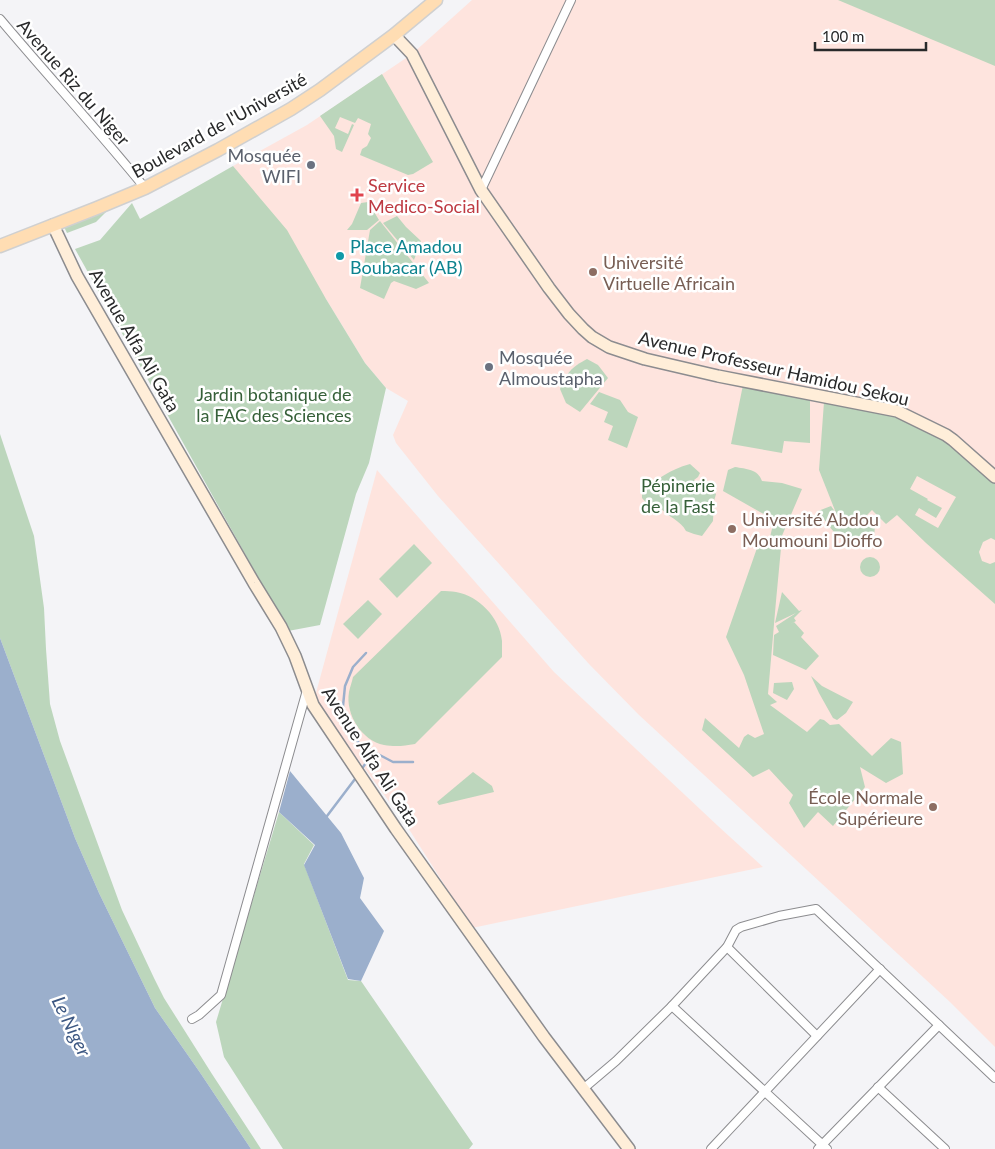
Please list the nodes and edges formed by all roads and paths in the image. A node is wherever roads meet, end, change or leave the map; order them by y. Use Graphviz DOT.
graph roads {
  1 [pos="436,0"];
  2 [pos="571,0"];
  3 [pos="0,19"];
  4 [pos="394,35"];
  5 [pos="145,188"];
  6 [pos="481,190"];
  7 [pos="53,225"];
  8 [pos="0,246"];
  9 [pos="995,477"];
  10 [pos="308,690"];
  11 [pos="727,947"];
  12 [pos="880,969"];
  13 [pos="672,1006"];
  14 [pos="192,1019"];
  15 [pos="939,1025"];
  16 [pos="817,1036"];
  17 [pos="995,1078"];
  18 [pos="878,1087"];
  19 [pos="583,1088"];
  20 [pos="765,1092"];
  21 [pos="823,1148"];
  22 [pos="629,1149"];
  23 [pos="711,1149"];
  24 [pos="945,1149"];
  1 -- 4 [label="main road, Boulevard de l'Université"];
  2 -- 6 [label="street"];
  3 -- 5 [label="street, Avenue Riz du Niger"];
  4 -- 5 [label="main road, Boulevard de l'Université"];
  4 -- 6 [label="street, Avenue Professeur Hamidou Sekou"];
  5 -- 7 [label="main road, Boulevard de l'Université"];
  6 -- 9 [label="street, Avenue Professeur Hamidou Sekou"];
  7 -- 8 [label="main road, Boulevard de l'Université"];
  7 -- 10 [label="street, Avenue Alfa Ali Gata"];
  10 -- 14 [label="street"];
  10 -- 19 [label="street, Avenue Alfa Ali Gata"];
  11 -- 12 [label="street"];
  11 -- 13 [label="street"];
  11 -- 16 [label="street"];
  12 -- 15 [label="street"];
  12 -- 16 [label="street"];
  13 -- 19 [label="street"];
  13 -- 20 [label="street"];
  15 -- 17 [label="street"];
  15 -- 18 [label="street"];
  16 -- 20 [label="street"];
  18 -- 21 [label="street"];
  18 -- 24 [label="street"];
  19 -- 22 [label="street, Avenue Alfa Ali Gata"];
  20 -- 21 [label="street"];
  20 -- 23 [label="street"];
}
